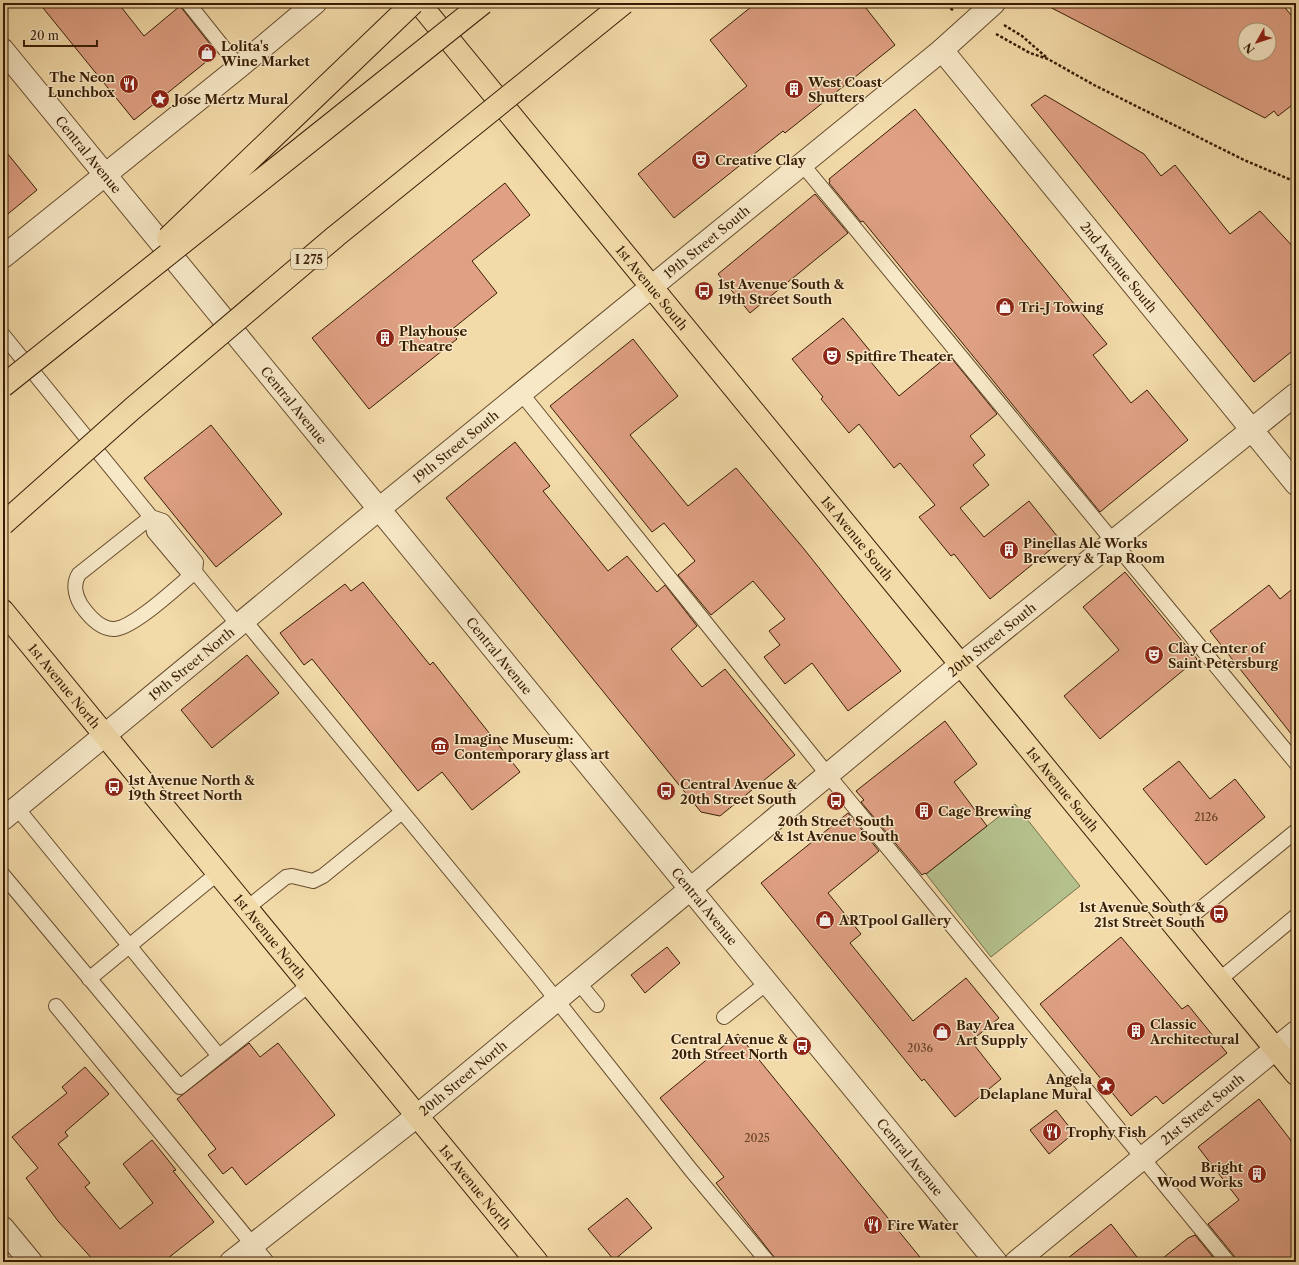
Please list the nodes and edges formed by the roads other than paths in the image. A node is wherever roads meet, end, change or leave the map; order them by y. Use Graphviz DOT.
graph roads {
  1 [pos="188,3"];
  2 [pos="315,3"];
  3 [pos="413,3"];
  4 [pos="419,3"];
  5 [pos="483,3"];
  6 [pos="624,3"];
  7 [pos="994,3"];
  8 [pos="3,50"];
  9 [pos="942,50"];
  10 [pos="238,67"];
  11 [pos="802,164"];
  12 [pos="105,174"];
  13 [pos="3,257"];
  14 [pos="652,287"];
  15 [pos="74,329"];
  16 [pos="3,335"];
  17 [pos="3,386"];
  18 [pos="521,393"];
  19 [pos="1296,394"];
  20 [pos="1252,430"];
  21 [pos="1296,484"];
  22 [pos="379,509"];
  23 [pos="151,517"];
  24 [pos="3,524"];
  25 [pos="1114,541"];
  26 [pos="195,572"];
  27 [pos="3,610"];
  28 [pos="242,623"];
  29 [pos="960,665"];
  30 [pos="105,735"];
  31 [pos="1296,763"];
  32 [pos="828,775"];
  33 [pos="402,812"];
  34 [pos="10,814"];
  35 [pos="1296,831"];
  36 [pos="218,873"];
  37 [pos="3,875"];
  38 [pos="691,890"];
  39 [pos="247,908"];
  40 [pos="1296,916"];
  41 [pos="1177,928"];
  42 [pos="130,946"];
  43 [pos="89,979"];
  44 [pos="1219,980"];
  45 [pos="578,982"];
  46 [pos="767,983"];
  47 [pos="309,985"];
  48 [pos="556,1000"];
  49 [pos="597,1005"];
  50 [pos="56,1006"];
  51 [pos="724,1017"];
  52 [pos="1296,1032"];
  53 [pos="1276,1049"];
  54 [pos="219,1056"];
  55 [pos="1296,1074"];
  56 [pos="417,1116"];
  57 [pos="1142,1159"];
  58 [pos="3,1228"];
  59 [pos="253,1245"];
  60 [pos="30,1262"];
  61 [pos="231,1262"];
  62 [pos="267,1262"];
  63 [pos="537,1262"];
  64 [pos="768,1262"];
  65 [pos="996,1262"];
  66 [pos="1016,1262"];
  67 [pos="1228,1262"];
  1 -- 10 [label="lane"];
  2 -- 10 [label="street"];
  3 -- 15 [label="main road, bridge"];
  4 -- 14 [label="main road, 1st Avenue South"];
  5 -- 15 [label="main road, bridge"];
  6 -- 24 [label="main road, I 275, bridge"];
  7 -- 9 [label="street, 19th Street South"];
  8 -- 12 [label="street, Central Avenue"];
  9 -- 11 [label="street, 19th Street South"];
  9 -- 20 [label="street, 2nd Avenue South"];
  10 -- 12 [label="street"];
  11 -- 14 [label="street, 19th Street South"];
  11 -- 25 [label="lane"];
  12 -- 13 [label="street"];
  12 -- 22 [label="street, Central Avenue"];
  14 -- 18 [label="street, 19th Street South"];
  14 -- 29 [label="main road, 1st Avenue South"];
  15 -- 17 [label="main road, bridge"];
  16 -- 23 [label="lane"];
  18 -- 22 [label="street, 19th Street South"];
  18 -- 32 [label="lane"];
  19 -- 20 [label="street, 20th Street South"];
  20 -- 21 [label="street, 2nd Avenue South"];
  20 -- 25 [label="street, 20th Street South"];
  22 -- 28 [label="street, 19th Street North"];
  22 -- 38 [label="street, Central Avenue"];
  23 -- 26 [label="lane"];
  23 -- 26 [label="lane"];
  25 -- 29 [label="street, 20th Street South"];
  25 -- 31 [label="lane"];
  26 -- 28 [label="lane"];
  27 -- 30 [label="main road, 1st Avenue North"];
  28 -- 30 [label="street, 19th Street North"];
  28 -- 33 [label="lane"];
  29 -- 32 [label="street, 20th Street South"];
  29 -- 41 [label="main road, 1st Avenue South"];
  30 -- 34 [label="street, 19th Street North"];
  30 -- 36 [label="main road, 1st Avenue North"];
  32 -- 38 [label="street, 20th Street South"];
  32 -- 57 [label="lane"];
  33 -- 39 [label="lane"];
  33 -- 48 [label="lane"];
  34 -- 42 [label="lane"];
  35 -- 41 [label="lane"];
  36 -- 39 [label="main road, 1st Avenue North"];
  36 -- 42 [label="lane"];
  37 -- 43 [label="lane"];
  38 -- 45 [label="street, 20th Street North"];
  38 -- 46 [label="street, Central Avenue"];
  39 -- 47 [label="main road, 1st Avenue North"];
  40 -- 44 [label="lane"];
  41 -- 44 [label="main road, 1st Avenue South"];
  42 -- 43 [label="lane"];
  42 -- 54 [label="lane"];
  43 -- 54 [label="lane"];
  44 -- 53 [label="main road, 1st Avenue South"];
  45 -- 48 [label="street, 20th Street North"];
  45 -- 49 [label="lane"];
  46 -- 51 [label="lane"];
  46 -- 65 [label="street, Central Avenue"];
  47 -- 54 [label="lane"];
  47 -- 56 [label="main road, 1st Avenue North"];
  48 -- 56 [label="street, 20th Street North"];
  48 -- 64 [label="lane"];
  50 -- 59 [label="lane"];
  52 -- 53 [label="street, 21st Street South"];
  53 -- 55 [label="main road, 1st Avenue South"];
  53 -- 57 [label="street, 21st Street South"];
  56 -- 59 [label="street, 20th Street North"];
  56 -- 63 [label="main road, 1st Avenue North"];
  57 -- 66 [label="street, 21st Street South"];
  57 -- 67 [label="lane"];
  58 -- 60 [label="street"];
  59 -- 61 [label="street, 20th Street North"];
  59 -- 62 [label="lane"];
}
